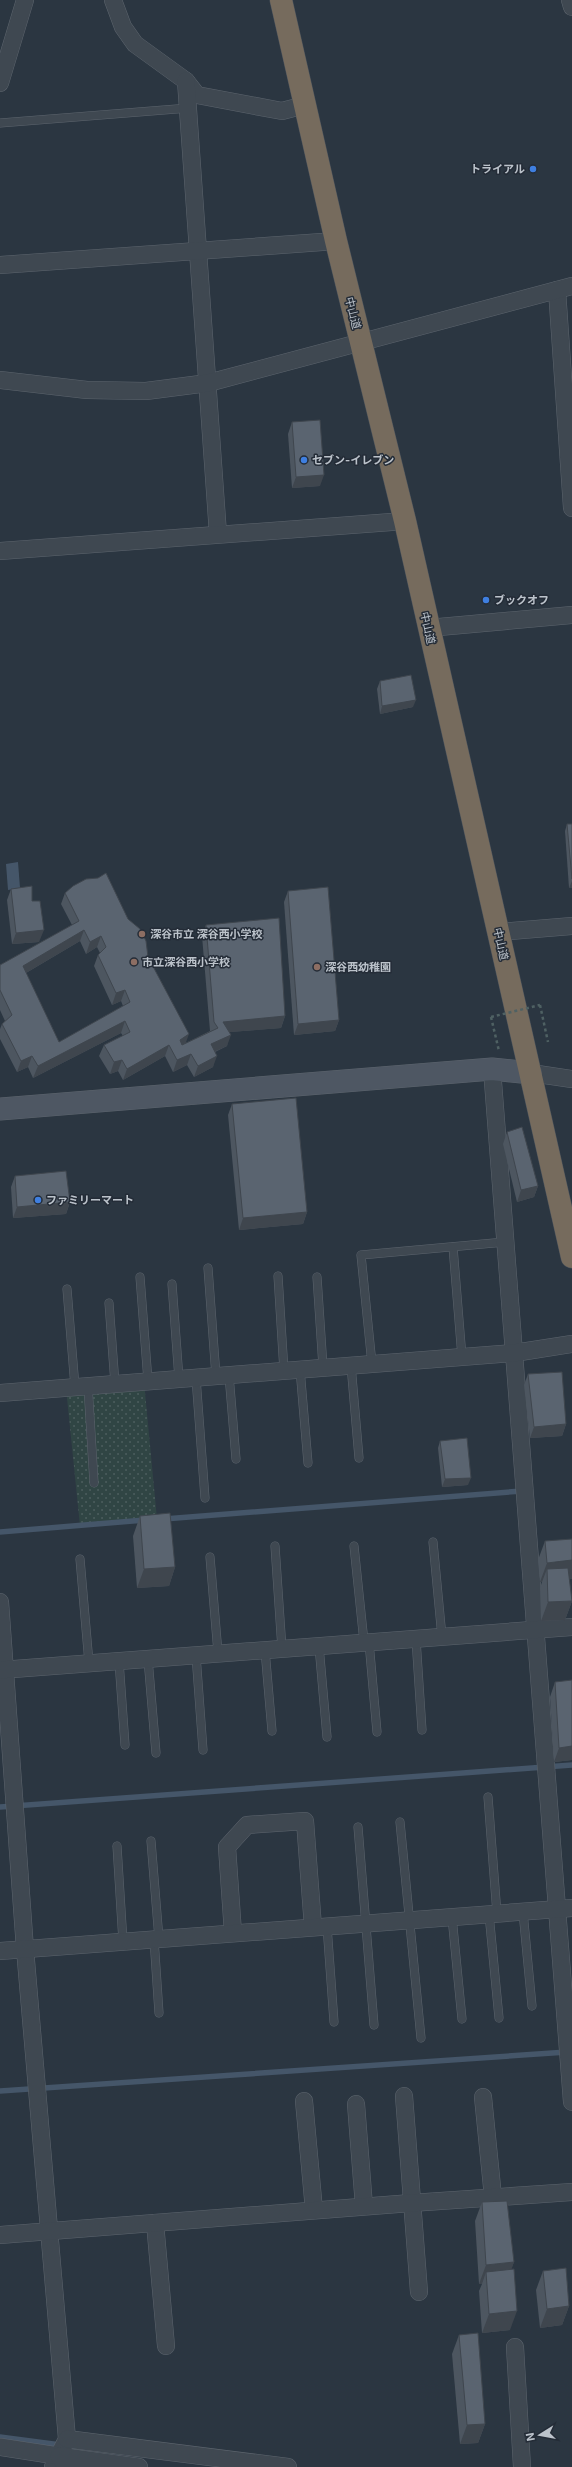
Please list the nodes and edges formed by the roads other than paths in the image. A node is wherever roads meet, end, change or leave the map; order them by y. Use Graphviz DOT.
graph roads {
  1 [pos="25,0"];
  2 [pos="113,0"];
  3 [pos="281,0"];
  4 [pos="570,0"];
  5 [pos="572,6"];
  6 [pos="7,35"];
  7 [pos="186,81"];
  8 [pos="0,83"];
  9 [pos="305,105"];
  10 [pos="189,108"];
  11 [pos="0,123"];
  12 [pos="336,241"];
  13 [pos="199,251"];
  14 [pos="0,265"];
  15 [pos="565,288"];
  16 [pos="360,343"];
  17 [pos="0,380"];
  18 [pos="208,383"];
  19 [pos="572,508"];
  20 [pos="405,521"];
  21 [pos="218,534"];
  22 [pos="0,551"];
  23 [pos="572,615"];
  24 [pos="428,628"];
  25 [pos="572,926"];
  26 [pos="498,932"];
  27 [pos="496,1060"];
  28 [pos="531,1073"];
  29 [pos="572,1079"];
  30 [pos="0,1110"];
  31 [pos="505,1242"];
  32 [pos="453,1247"];
  33 [pos="572,1256"];
  34 [pos="208,1268"];
  35 [pos="278,1276"];
  36 [pos="140,1277"];
  37 [pos="317,1277"];
  38 [pos="172,1284"];
  39 [pos="67,1289"];
  40 [pos="109,1304"];
  41 [pos="572,1344"];
  42 [pos="514,1352"];
  43 [pos="462,1357"];
  44 [pos="372,1364"];
  45 [pos="351,1365"];
  46 [pos="323,1368"];
  47 [pos="292,1370"];
  48 [pos="222,1375"];
  49 [pos="187,1378"];
  50 [pos="148,1381"];
  51 [pos="115,1384"];
  52 [pos="81,1387"];
  53 [pos="0,1393"];
  54 [pos="360,1458"];
  55 [pos="236,1459"];
  56 [pos="308,1462"];
  57 [pos="94,1483"];
  58 [pos="205,1498"];
  59 [pos="433,1542"];
  60 [pos="275,1546"];
  61 [pos="354,1546"];
  62 [pos="210,1557"];
  63 [pos="80,1559"];
  64 [pos="0,1602"];
  65 [pos="572,1627"];
  66 [pos="535,1630"];
  67 [pos="442,1637"];
  68 [pos="416,1639"];
  69 [pos="366,1642"];
  70 [pos="319,1646"];
  71 [pos="273,1649"];
  72 [pos="218,1653"];
  73 [pos="196,1655"];
  74 [pos="148,1658"];
  75 [pos="119,1661"];
  76 [pos="89,1663"];
  77 [pos="3,1670"];
  78 [pos="422,1730"];
  79 [pos="272,1731"];
  80 [pos="377,1732"];
  81 [pos="327,1737"];
  82 [pos="126,1745"];
  83 [pos="203,1750"];
  84 [pos="156,1753"];
  85 [pos="488,1797"];
  86 [pos="400,1822"];
  87 [pos="358,1827"];
  88 [pos="151,1841"];
  89 [pos="117,1846"];
  90 [pos="564,1908"];
  91 [pos="523,1912"];
  92 [pos="493,1914"];
  93 [pos="452,1917"];
  94 [pos="409,1920"];
  95 [pos="366,1923"];
  96 [pos="320,1927"];
  97 [pos="233,1933"];
  98 [pos="156,1939"];
  99 [pos="124,1942"];
  100 [pos="25,1949"];
  101 [pos="0,1951"];
  102 [pos="532,2006"];
  103 [pos="159,2013"];
  104 [pos="499,2018"];
  105 [pos="462,2019"];
  106 [pos="334,2022"];
  107 [pos="374,2025"];
  108 [pos="421,2038"];
  109 [pos="404,2096"];
  110 [pos="483,2097"];
  111 [pos="304,2101"];
  112 [pos="572,2102"];
  113 [pos="356,2104"];
  114 [pos="572,2192"];
  115 [pos="493,2197"];
  116 [pos="411,2202"];
  117 [pos="364,2206"];
  118 [pos="314,2210"];
  119 [pos="155,2223"];
  120 [pos="49,2232"];
  121 [pos="0,2235"];
  122 [pos="419,2292"];
  123 [pos="166,2346"];
  124 [pos="515,2347"];
  125 [pos="67,2439"];
  126 [pos="0,2447"];
  127 [pos="60,2463"];
  128 [pos="139,2467"];
  129 [pos="288,2467"];
  130 [pos="522,2467"];
  1 -- 6 [label="street"];
  2 -- 7 [label="street"];
  3 -- 9 [label="highway, 中山道"];
  4 -- 5 [label="street"];
  6 -- 8 [label="street"];
  7 -- 9 [label="street"];
  7 -- 10 [label="street"];
  9 -- 12 [label="highway, 中山道"];
  10 -- 11 [label="lane"];
  10 -- 13 [label="street"];
  12 -- 13 [label="street"];
  12 -- 16 [label="highway, 中山道"];
  13 -- 14 [label="street"];
  13 -- 18 [label="street"];
  15 -- 16 [label="street"];
  15 -- 19 [label="street"];
  16 -- 18 [label="street"];
  16 -- 20 [label="highway, 中山道"];
  17 -- 18 [label="street"];
  18 -- 21 [label="street"];
  20 -- 21 [label="street"];
  20 -- 24 [label="highway, 中山道"];
  21 -- 22 [label="street"];
  23 -- 24 [label="street"];
  24 -- 26 [label="highway, 中山道"];
  25 -- 26 [label="street"];
  26 -- 28 [label="highway, 中山道"];
  27 -- 28 [label="street"];
  27 -- 30 [label="street"];
  27 -- 31 [label="street"];
  28 -- 29 [label="street"];
  28 -- 33 [label="highway, 中山道"];
  31 -- 32 [label="lane"];
  31 -- 42 [label="street"];
  32 -- 43 [label="lane"];
  32 -- 44 [label="lane"];
  34 -- 48 [label="lane"];
  35 -- 47 [label="lane"];
  36 -- 50 [label="lane"];
  37 -- 46 [label="lane"];
  38 -- 49 [label="lane"];
  39 -- 52 [label="lane"];
  40 -- 51 [label="lane"];
  41 -- 42 [label="street"];
  42 -- 43 [label="street"];
  42 -- 66 [label="street"];
  43 -- 44 [label="street"];
  44 -- 45 [label="street"];
  45 -- 46 [label="street"];
  45 -- 54 [label="lane"];
  46 -- 47 [label="street"];
  47 -- 48 [label="street"];
  47 -- 56 [label="lane"];
  48 -- 49 [label="street"];
  48 -- 55 [label="lane"];
  49 -- 50 [label="street"];
  49 -- 58 [label="lane"];
  50 -- 51 [label="street"];
  51 -- 52 [label="street"];
  52 -- 53 [label="street"];
  52 -- 57 [label="lane"];
  59 -- 67 [label="lane"];
  60 -- 71 [label="lane"];
  61 -- 69 [label="lane"];
  62 -- 72 [label="lane"];
  63 -- 76 [label="lane"];
  64 -- 77 [label="street"];
  65 -- 66 [label="street"];
  66 -- 67 [label="street"];
  66 -- 90 [label="street"];
  67 -- 68 [label="street"];
  68 -- 69 [label="street"];
  68 -- 78 [label="lane"];
  69 -- 70 [label="street"];
  69 -- 80 [label="lane"];
  70 -- 71 [label="street"];
  70 -- 81 [label="lane"];
  71 -- 72 [label="street"];
  71 -- 79 [label="lane"];
  72 -- 73 [label="street"];
  73 -- 74 [label="street"];
  73 -- 83 [label="lane"];
  74 -- 75 [label="street"];
  74 -- 84 [label="lane"];
  75 -- 76 [label="street"];
  75 -- 82 [label="lane"];
  76 -- 77 [label="street"];
  77 -- 100 [label="street"];
  85 -- 92 [label="lane"];
  86 -- 94 [label="lane"];
  87 -- 95 [label="lane"];
  88 -- 98 [label="lane"];
  89 -- 99 [label="lane"];
  90 -- 91 [label="street"];
  90 -- 112 [label="street"];
  91 -- 92 [label="street"];
  91 -- 102 [label="lane"];
  92 -- 93 [label="street"];
  92 -- 104 [label="lane"];
  93 -- 94 [label="street"];
  93 -- 105 [label="lane"];
  94 -- 95 [label="street"];
  94 -- 108 [label="lane"];
  95 -- 96 [label="street"];
  95 -- 107 [label="lane"];
  96 -- 97 [label="street"];
  96 -- 97 [label="street"];
  96 -- 106 [label="lane"];
  97 -- 98 [label="street"];
  98 -- 99 [label="street"];
  98 -- 103 [label="lane"];
  99 -- 100 [label="street"];
  100 -- 101 [label="street"];
  100 -- 120 [label="street"];
  109 -- 116 [label="street"];
  110 -- 115 [label="street"];
  111 -- 118 [label="street"];
  113 -- 117 [label="street"];
  114 -- 115 [label="street"];
  115 -- 116 [label="street"];
  116 -- 117 [label="street"];
  116 -- 122 [label="street"];
  117 -- 118 [label="street"];
  118 -- 119 [label="street"];
  119 -- 120 [label="street"];
  119 -- 123 [label="street"];
  120 -- 121 [label="street"];
  120 -- 125 [label="street"];
  124 -- 130 [label="street"];
  125 -- 127 [label="street"];
  125 -- 129 [label="street"];
  126 -- 127 [label="street"];
  127 -- 128 [label="street"];
}
